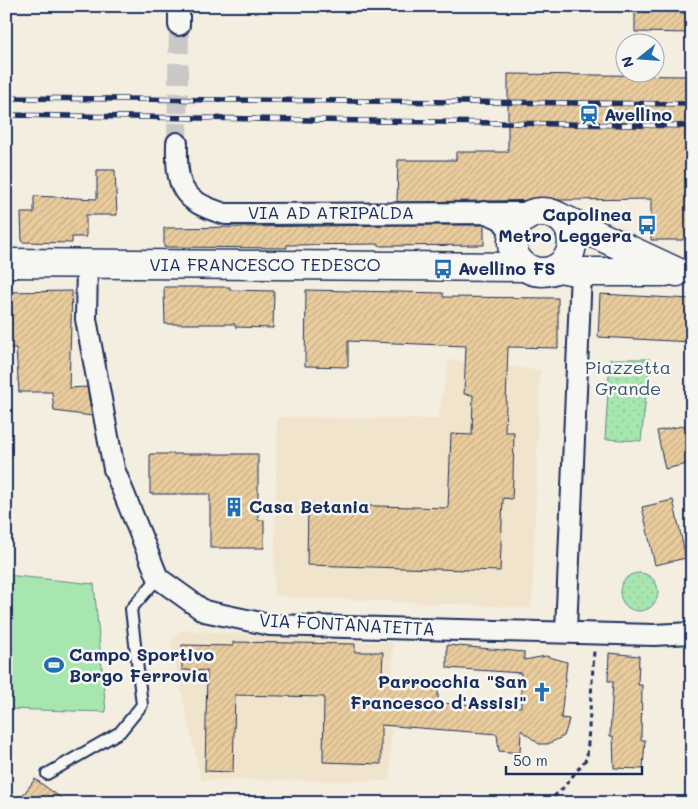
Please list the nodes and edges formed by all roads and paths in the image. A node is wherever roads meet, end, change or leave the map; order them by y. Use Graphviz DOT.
graph roads {
  1 [pos="177,143"];
  2 [pos="482,212"];
  3 [pos="545,214"];
  4 [pos="516,250"];
  5 [pos="6,263"];
  6 [pos="87,264"];
  7 [pos="570,270"];
  8 [pos="685,272"];
  9 [pos="158,578"];
  10 [pos="566,631"];
  11 [pos="596,633"];
  12 [pos="692,633"];
  13 [pos="47,774"];
  14 [pos="547,803"];
  1 -- 2 [label="street, VIA AD ATRIPALDA"];
  2 -- 3 [label="street, VIA AD ATRIPALDA"];
  2 -- 4 [label="street"];
  3 -- 4 [label="street"];
  3 -- 7 [label="street"];
  3 -- 8 [label="street"];
  4 -- 6 [label="street, VIA FRANCESCO TEDESCO"];
  4 -- 7 [label="street"];
  5 -- 6 [label="street, VIA FRANCESCO TEDESCO"];
  6 -- 9 [label="street"];
  7 -- 8 [label="street"];
  7 -- 10 [label="street"];
  9 -- 10 [label="street, VIA FONTANATETTA"];
  9 -- 13 [label="lane"];
  10 -- 11 [label="street, VIA FONTANATETTA"];
  11 -- 12 [label="street, VIA FONTANATETTA"];
  11 -- 14 [label="path"];
}
